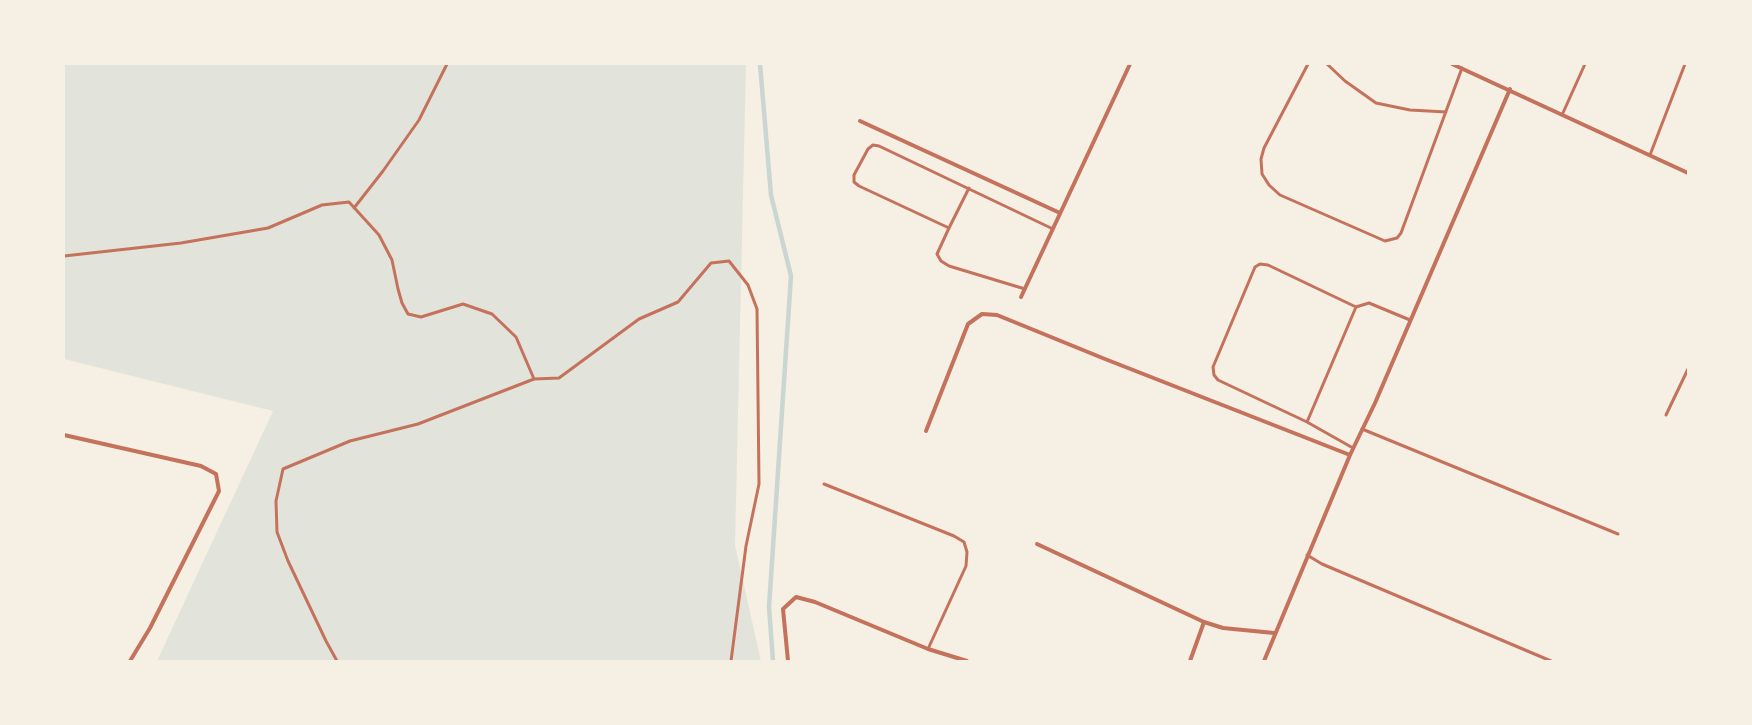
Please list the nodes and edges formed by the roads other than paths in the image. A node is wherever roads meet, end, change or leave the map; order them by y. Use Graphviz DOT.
graph roads {
  1 [pos="447,64"];
  2 [pos="1130,64"];
  3 [pos="1308,64"];
  4 [pos="1327,64"];
  5 [pos="1452,64"];
  6 [pos="1585,64"];
  7 [pos="1685,64"];
  8 [pos="1462,68"];
  9 [pos="1510,89"];
  10 [pos="1446,112"];
  11 [pos="1562,115"];
  12 [pos="860,121"];
  13 [pos="1650,155"];
  14 [pos="1688,173"];
  15 [pos="969,188"];
  16 [pos="354,208"];
  17 [pos="1060,213"];
  18 [pos="949,228"];
  19 [pos="1053,229"];
  20 [pos="64,256"];
  21 [pos="1025,289"];
  22 [pos="1021,297"];
  23 [pos="1356,307"];
  24 [pos="1410,320"];
  25 [pos="1688,369"];
  26 [pos="534,379"];
  27 [pos="1666,415"];
  28 [pos="1307,422"];
  29 [pos="1362,430"];
  30 [pos="926,431"];
  31 [pos="64,435"];
  32 [pos="1353,448"];
  33 [pos="1350,455"];
  34 [pos="824,484"];
  35 [pos="1618,534"];
  36 [pos="1037,544"];
  37 [pos="1307,555"];
  38 [pos="1204,622"];
  39 [pos="1274,633"];
  40 [pos="928,649"];
  41 [pos="130,661"];
  42 [pos="337,661"];
  43 [pos="731,661"];
  44 [pos="788,661"];
  45 [pos="966,661"];
  46 [pos="1190,661"];
  47 [pos="1264,661"];
  48 [pos="1551,661"];
  1 -- 16 [label="lane"];
  2 -- 17 [label="street"];
  3 -- 10 [label="lane"];
  4 -- 10 [label="lane"];
  5 -- 8 [label="street"];
  6 -- 11 [label="lane"];
  7 -- 13 [label="lane"];
  8 -- 9 [label="street"];
  8 -- 10 [label="lane"];
  9 -- 11 [label="street"];
  9 -- 24 [label="street"];
  11 -- 13 [label="street"];
  12 -- 17 [label="street"];
  13 -- 14 [label="street"];
  15 -- 18 [label="lane"];
  15 -- 18 [label="lane"];
  15 -- 19 [label="lane"];
  16 -- 20 [label="lane"];
  16 -- 26 [label="lane"];
  17 -- 19 [label="street"];
  18 -- 21 [label="lane"];
  19 -- 21 [label="street"];
  21 -- 22 [label="street"];
  23 -- 24 [label="lane"];
  23 -- 28 [label="lane"];
  23 -- 28 [label="lane"];
  24 -- 29 [label="street"];
  25 -- 27 [label="lane"];
  26 -- 42 [label="lane"];
  26 -- 43 [label="lane"];
  28 -- 32 [label="lane"];
  29 -- 32 [label="street"];
  29 -- 35 [label="lane"];
  30 -- 33 [label="street"];
  31 -- 41 [label="street"];
  32 -- 33 [label="street"];
  33 -- 37 [label="street"];
  34 -- 40 [label="lane"];
  36 -- 38 [label="street"];
  37 -- 39 [label="street"];
  37 -- 48 [label="lane"];
  38 -- 39 [label="street"];
  38 -- 46 [label="street"];
  39 -- 47 [label="street"];
  40 -- 44 [label="street"];
  40 -- 45 [label="street"];
}
